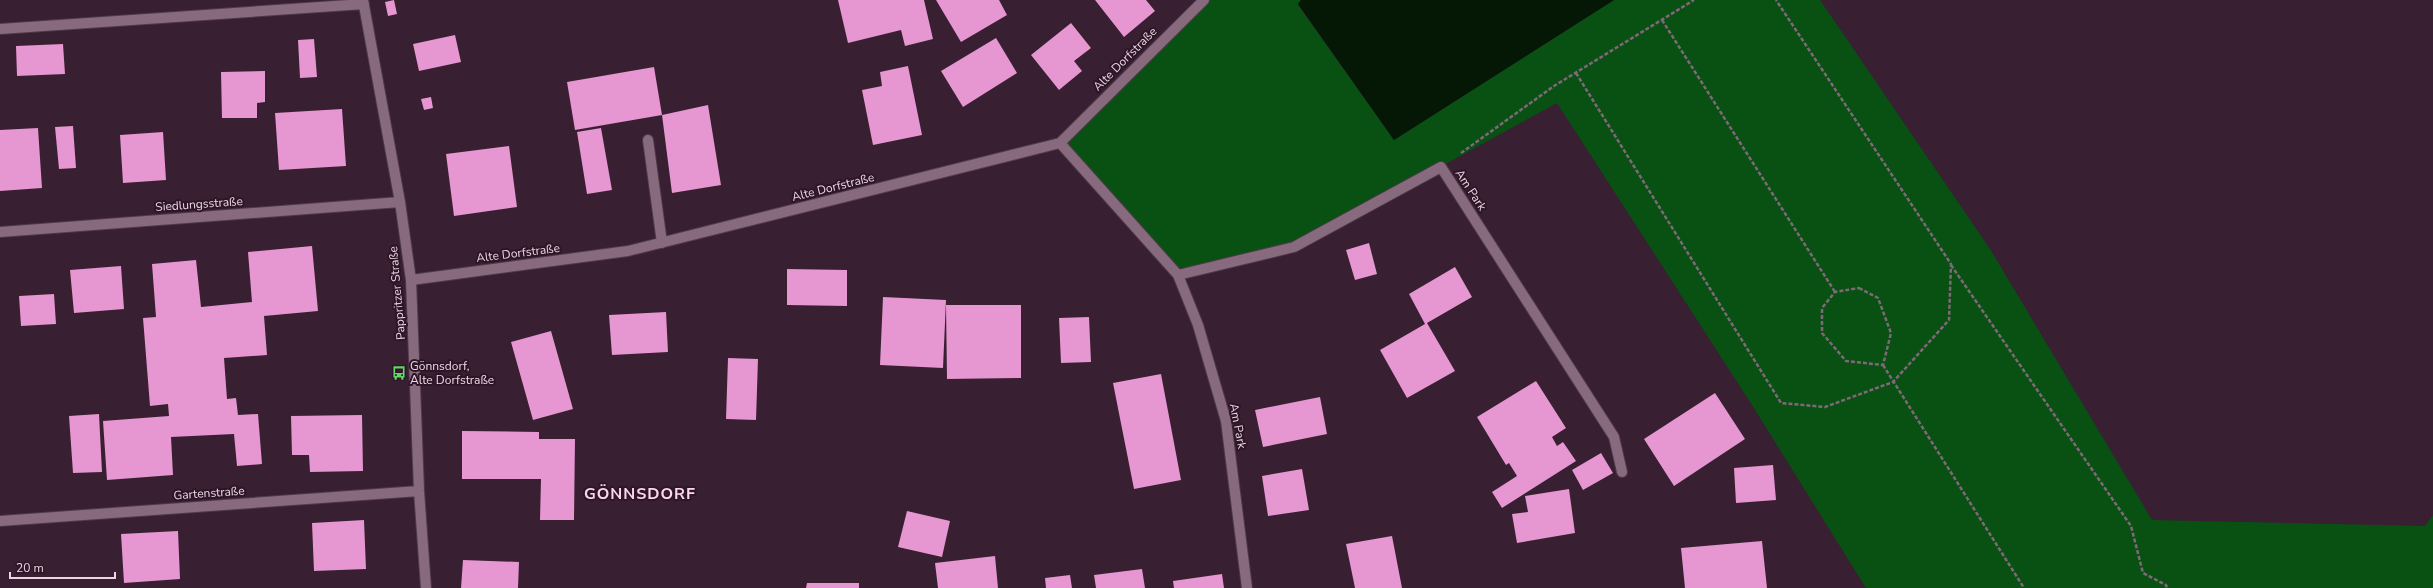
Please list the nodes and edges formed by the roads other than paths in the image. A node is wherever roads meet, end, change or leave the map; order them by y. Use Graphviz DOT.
graph roads {
  1 [pos="1204,0"];
  2 [pos="363,2"];
  3 [pos="0,28"];
  4 [pos="648,140"];
  5 [pos="1060,143"];
  6 [pos="400,202"];
  7 [pos="0,232"];
  8 [pos="662,243"];
  9 [pos="1178,275"];
  10 [pos="411,280"];
  11 [pos="1622,472"];
  12 [pos="419,491"];
  13 [pos="0,521"];
  14 [pos="426,588"];
  15 [pos="1247,588"];
  1 -- 5 [label="street, Alte Dorfstraße"];
  2 -- 3 [label="street"];
  2 -- 6 [label="street, Pappritzer Straße"];
  4 -- 8 [label="street"];
  5 -- 8 [label="street, Alte Dorfstraße"];
  5 -- 9 [label="street, Am Park"];
  6 -- 7 [label="street, Siedlungsstraße"];
  6 -- 10 [label="street, Pappritzer Straße"];
  8 -- 10 [label="street, Alte Dorfstraße"];
  9 -- 11 [label="street, Am Park"];
  9 -- 15 [label="street, Am Park"];
  10 -- 12 [label="street, Pappritzer Straße"];
  12 -- 13 [label="street, Gartenstraße"];
  12 -- 14 [label="street, Pappritzer Straße"];
}
